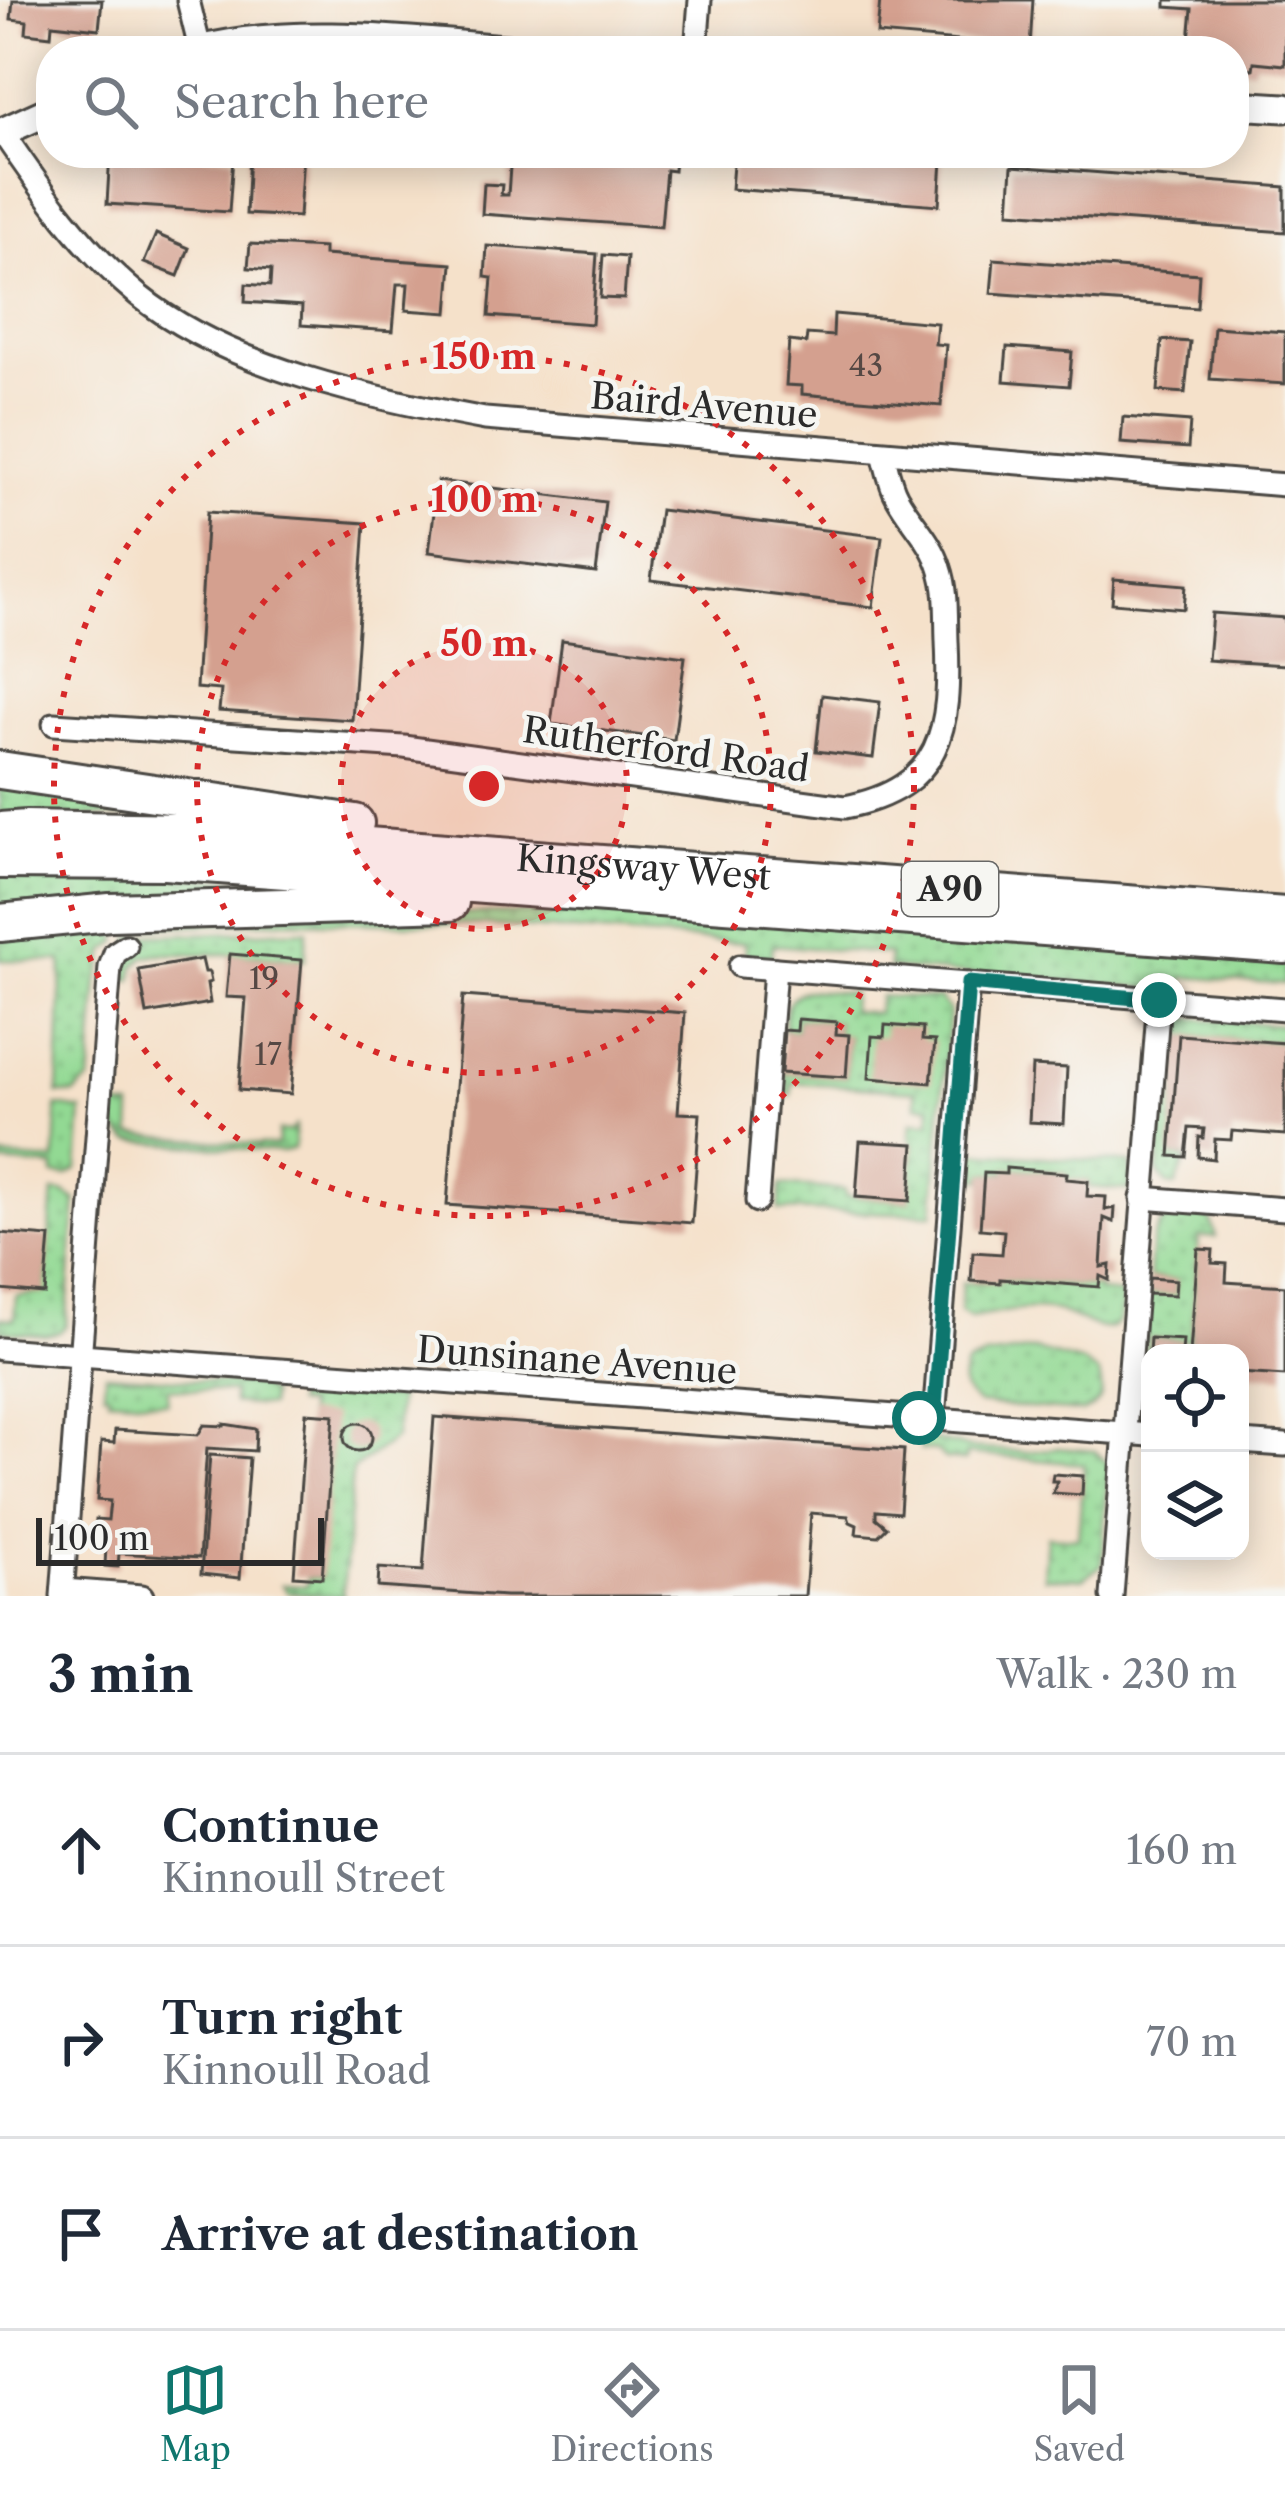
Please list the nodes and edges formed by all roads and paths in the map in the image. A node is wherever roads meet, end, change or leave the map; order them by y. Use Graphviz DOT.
graph roads {
  1 [pos="188,0"];
  2 [pos="700,0"];
  3 [pos="195,36"];
  4 [pos="697,36"];
  5 [pos="1249,105"];
  6 [pos="1285,108"];
  7 [pos="36,117"];
  8 [pos="1,132"];
  9 [pos="884,453"];
  10 [pos="1285,485"];
  11 [pos="54,724"];
  12 [pos="0,770"];
  13 [pos="0,831"];
  14 [pos="0,860"];
  15 [pos="614,864"];
  16 [pos="645,896"];
  17 [pos="1285,916"];
  18 [pos="0,923"];
  19 [pos="1285,945"];
  20 [pos="126,946"];
  21 [pos="740,966"];
  22 [pos="775,969"];
  23 [pos="968,983"];
  24 [pos="1159,1000"];
  25 [pos="1285,1009"];
  26 [pos="1142,1198"];
  27 [pos="757,1201"];
  28 [pos="1285,1209"];
  29 [pos="0,1349"];
  30 [pos="80,1355"];
  31 [pos="934,1419"];
  32 [pos="1123,1433"];
  33 [pos="1141,1434"];
  34 [pos="1249,1443"];
  35 [pos="1285,1445"];
  36 [pos="63,1593"];
  37 [pos="142,1596"];
  38 [pos="1112,1596"];
  1 -- 3 [label="street"];
  2 -- 4 [label="street"];
  5 -- 6 [label="street"];
  7 -- 8 [label="street"];
  8 -- 9 [label="street, Baird Avenue"];
  9 -- 10 [label="street, Baird Avenue"];
  9 -- 11 [label="street, Rutherford Road"];
  12 -- 15 [label="highway, A90"];
  13 -- 15 [label="highway, Kingsway West / A90"];
  14 -- 16 [label="highway, Kingsway West / A90"];
  15 -- 17 [label="highway, Kingsway West / A90"];
  16 -- 18 [label="highway, A90"];
  16 -- 19 [label="highway, Kingsway West / A90"];
  20 -- 30 [label="street"];
  21 -- 22 [label="street"];
  22 -- 23 [label="street"];
  22 -- 27 [label="street"];
  23 -- 24 [label="street"];
  23 -- 31 [label="street"];
  24 -- 25 [label="street"];
  24 -- 26 [label="street"];
  26 -- 28 [label="street"];
  26 -- 32 [label="street"];
  29 -- 30 [label="street, Dunsinane Avenue"];
  30 -- 31 [label="street, Dunsinane Avenue"];
  30 -- 36 [label="street"];
  31 -- 32 [label="street, Dunsinane Avenue"];
  32 -- 33 [label="street, Dunsinane Avenue"];
  32 -- 38 [label="street"];
  34 -- 35 [label="street"];
  36 -- 37 [label="street"];
}
